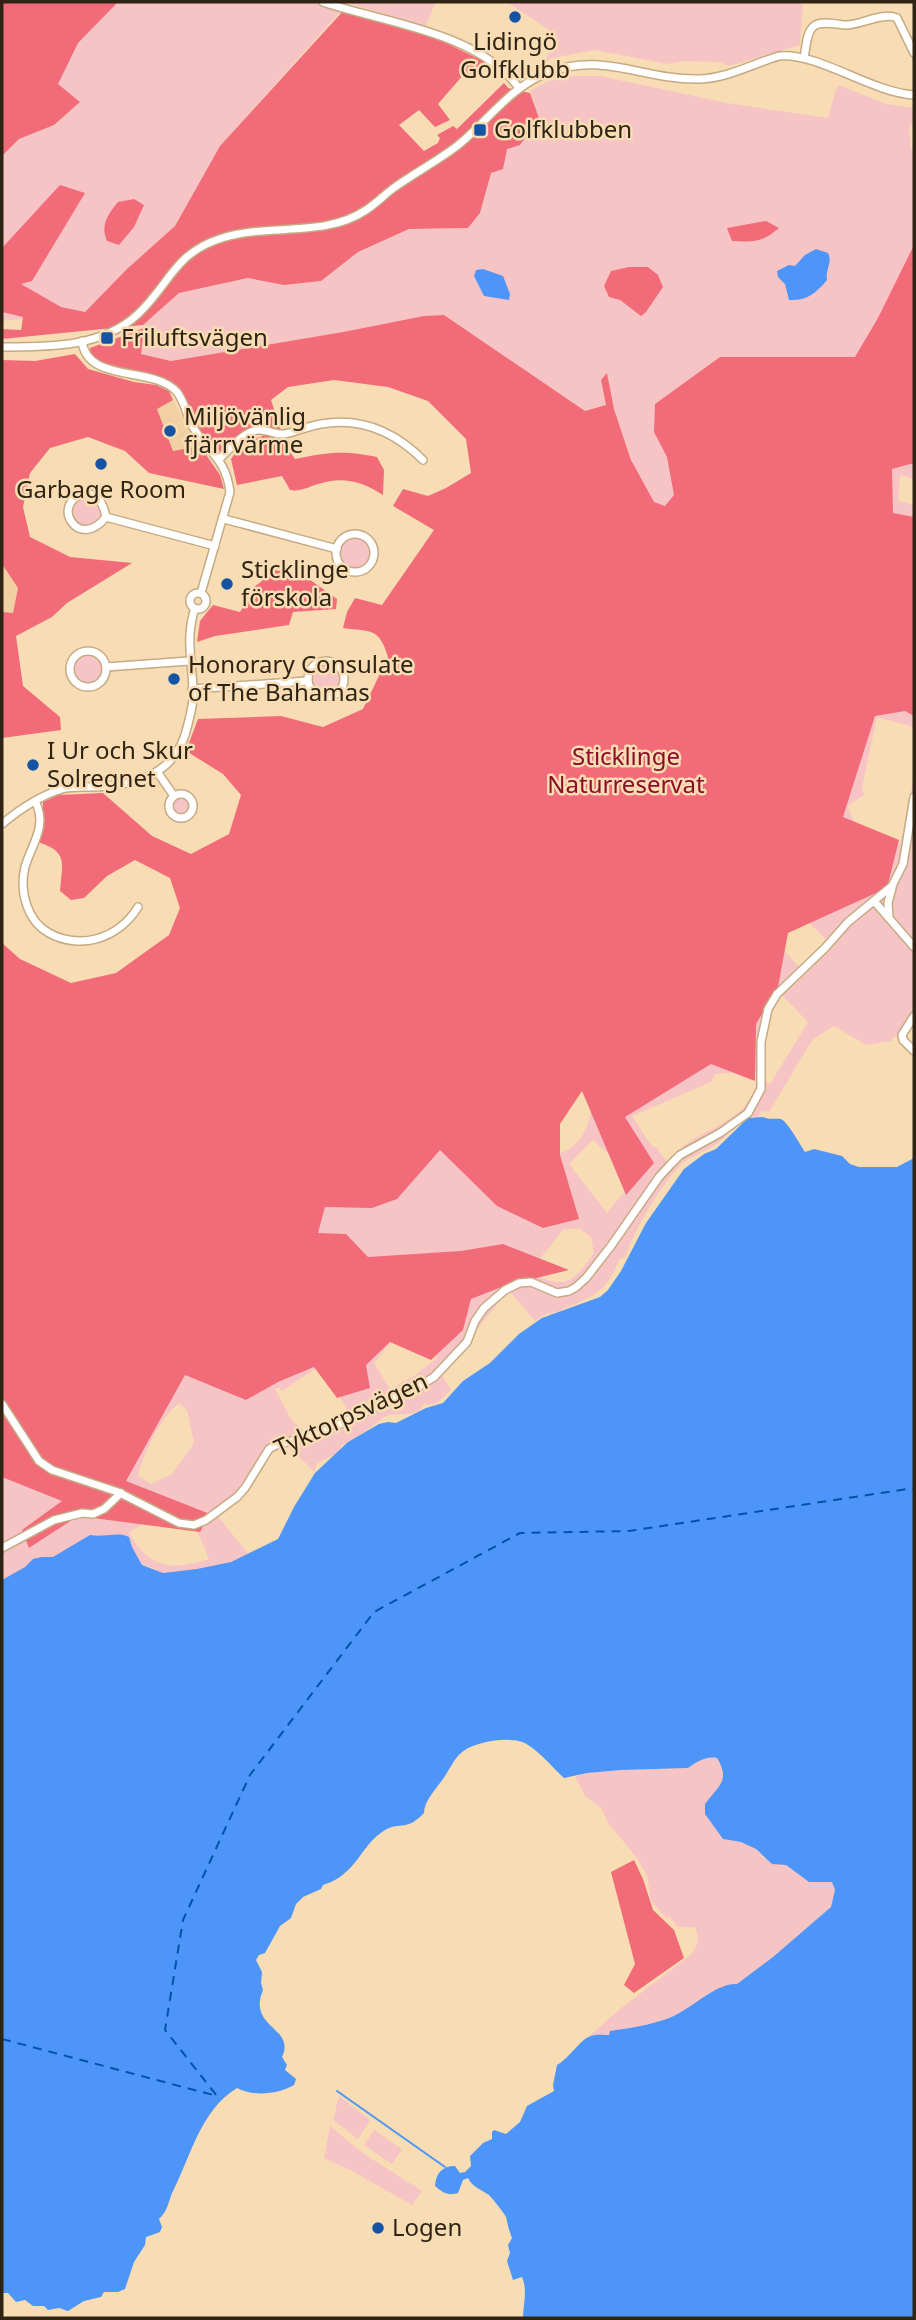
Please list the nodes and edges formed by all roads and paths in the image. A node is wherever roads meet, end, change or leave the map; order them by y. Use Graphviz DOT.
graph roads {
  1 [pos="323,2"];
  2 [pos="914,52"];
  3 [pos="804,58"];
  4 [pos="519,88"];
  5 [pos="914,95"];
  6 [pos="82,341"];
  7 [pos="2,348"];
  8 [pos="219,459"];
  9 [pos="423,460"];
  10 [pos="106,516"];
  11 [pos="224,519"];
  12 [pos="215,546"];
  13 [pos="337,548"];
  14 [pos="190,661"];
  15 [pos="106,667"];
  16 [pos="307,681"];
  17 [pos="192,689"];
  18 [pos="158,773"];
  19 [pos="174,796"];
  20 [pos="914,797"];
  21 [pos="35,801"];
  22 [pos="2,824"];
  23 [pos="892,886"];
  24 [pos="874,901"];
  25 [pos="138,907"];
  26 [pos="889,918"];
  27 [pos="914,947"];
  28 [pos="914,1016"];
  29 [pos="914,1051"];
  30 [pos="2,1404"];
  31 [pos="121,1493"];
  32 [pos="2,1548"];
  1 -- 4 [label="street"];
  2 -- 3 [label="street"];
  3 -- 4 [label="street"];
  3 -- 5 [label="street"];
  4 -- 6 [label="street"];
  6 -- 7 [label="street"];
  6 -- 8 [label="street"];
  8 -- 9 [label="street"];
  8 -- 11 [label="street"];
  10 -- 10 [label="street"];
  10 -- 12 [label="street"];
  11 -- 12 [label="street"];
  11 -- 13 [label="street"];
  12 -- 14 [label="street"];
  13 -- 13 [label="street"];
  14 -- 15 [label="street"];
  14 -- 17 [label="street"];
  15 -- 15 [label="street"];
  16 -- 16 [label="street"];
  16 -- 17 [label="street"];
  17 -- 18 [label="street"];
  18 -- 19 [label="street"];
  18 -- 21 [label="street"];
  20 -- 23 [label="street, Tyktorpsvägen"];
  21 -- 22 [label="street"];
  21 -- 25 [label="street"];
  23 -- 24 [label="street, Tyktorpsvägen"];
  23 -- 26 [label="street"];
  24 -- 26 [label="street"];
  24 -- 31 [label="street, Tyktorpsvägen"];
  26 -- 27 [label="street"];
  28 -- 29 [label="street"];
  30 -- 31 [label="street, Tyktorpsvägen"];
  31 -- 32 [label="street"];
}
